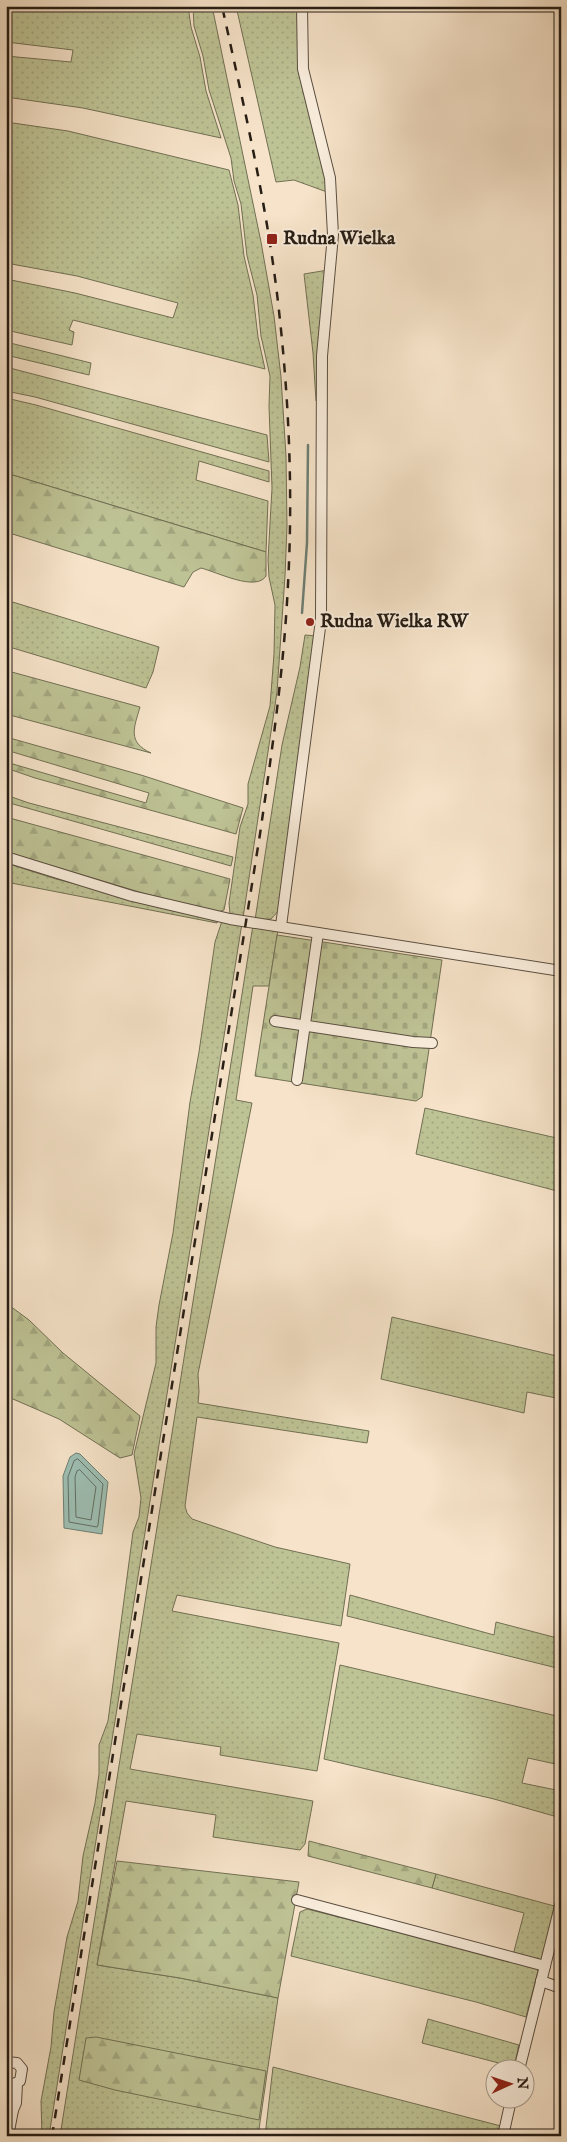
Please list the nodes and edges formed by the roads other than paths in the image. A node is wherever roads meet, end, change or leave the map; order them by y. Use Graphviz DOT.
graph roads {
  1 [pos="302,6"];
  2 [pos="6,858"];
  3 [pos="281,926"];
  4 [pos="318,933"];
  5 [pos="561,971"];
  6 [pos="275,1021"];
  7 [pos="305,1026"];
  8 [pos="432,1043"];
  9 [pos="298,1080"];
  10 [pos="297,1900"];
  11 [pos="561,1902"];
  12 [pos="545,1966"];
  13 [pos="541,1981"];
  14 [pos="561,1988"];
  15 [pos="521,2060"];
  16 [pos="6,2062"];
  17 [pos="17,2084"];
  18 [pos="6,2085"];
  19 [pos="13,2110"];
  20 [pos="509,2110"];
  21 [pos="8,2136"];
  22 [pos="503,2136"];
  1 -- 3 [label="street"];
  2 -- 3 [label="street"];
  3 -- 4 [label="street"];
  4 -- 5 [label="street"];
  4 -- 7 [label="street"];
  6 -- 7 [label="street"];
  7 -- 8 [label="street"];
  7 -- 9 [label="street"];
  10 -- 12 [label="street"];
  11 -- 12 [label="street"];
  12 -- 13 [label="street"];
  13 -- 14 [label="street"];
  13 -- 15 [label="street"];
  16 -- 17 [label="street"];
  17 -- 18 [label="street"];
  17 -- 19 [label="street"];
  18 -- 19 [label="street"];
  19 -- 21 [label="street"];
  20 -- 22 [label="street"];
}
